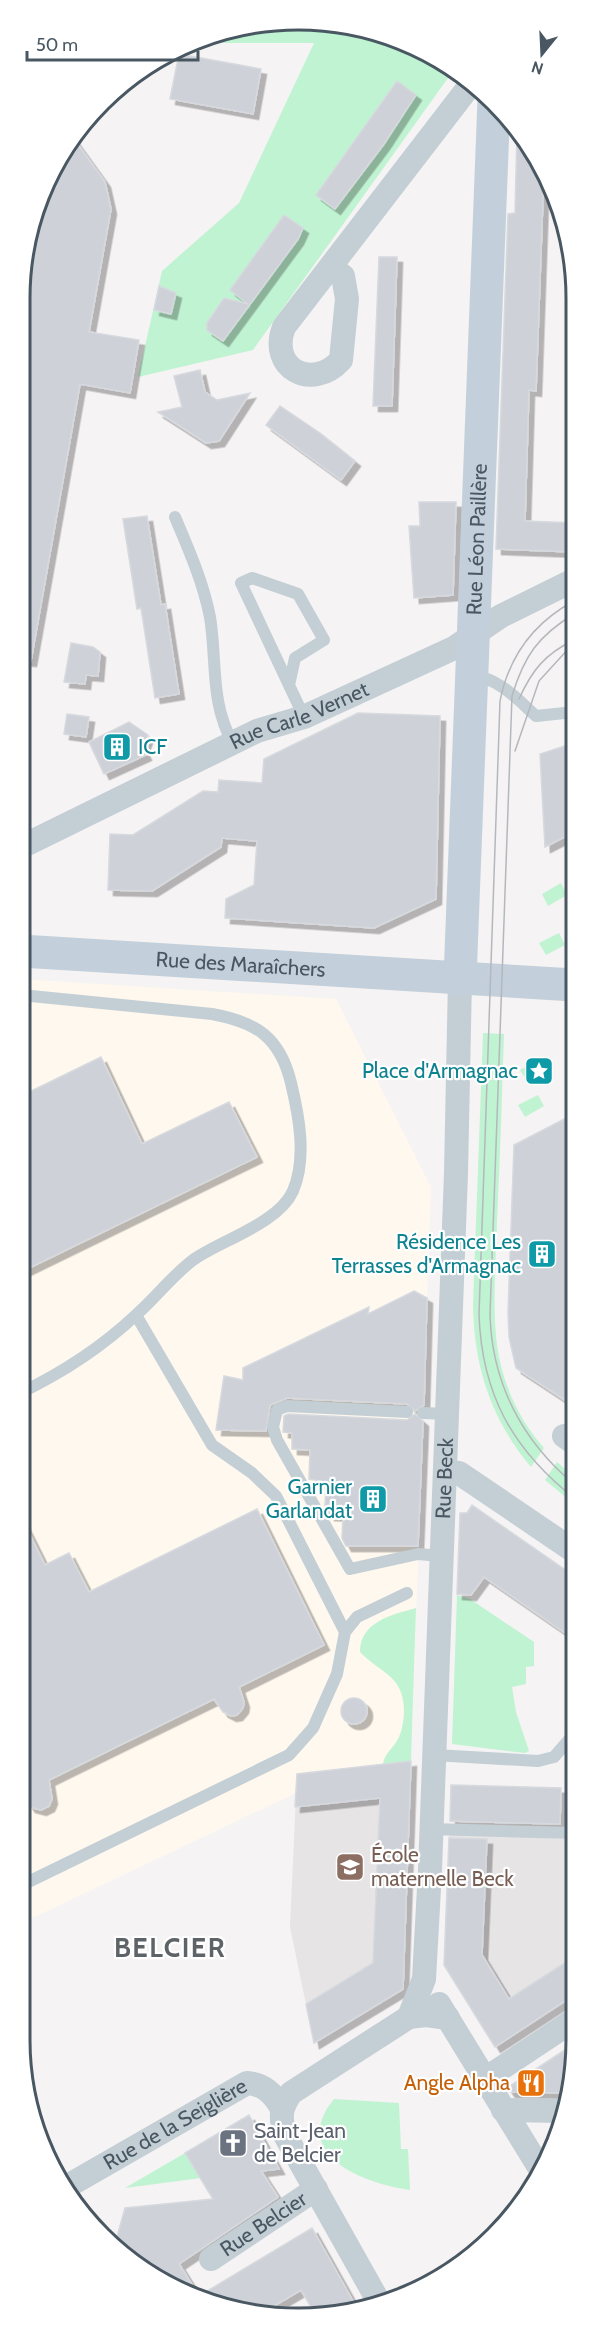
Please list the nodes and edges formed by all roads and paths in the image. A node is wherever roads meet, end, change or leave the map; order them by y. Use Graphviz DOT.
graph roads {
  1 [pos="467,90"];
  2 [pos="493,114"];
  3 [pos="331,267"];
  4 [pos="176,517"];
  5 [pos="566,584"];
  6 [pos="474,633"];
  7 [pos="473,676"];
  8 [pos="289,685"];
  9 [pos="566,713"];
  10 [pos="304,717"];
  11 [pos="233,743"];
  12 [pos="30,843"];
  13 [pos="30,952"];
  14 [pos="460,979"];
  15 [pos="566,985"];
  16 [pos="30,996"];
  17 [pos="136,1315"];
  18 [pos="30,1387"];
  19 [pos="407,1412"];
  20 [pos="423,1413"];
  21 [pos="448,1414"];
  22 [pos="446,1472"];
  23 [pos="566,1546"];
  24 [pos="441,1556"];
  25 [pos="407,1593"];
  26 [pos="345,1632"];
  27 [pos="566,1743"];
  28 [pos="434,1755"];
  29 [pos="431,1829"];
  30 [pos="566,1833"];
  31 [pos="30,1882"];
  32 [pos="424,1979"];
  33 [pos="409,2018"];
  34 [pos="448,2018"];
  35 [pos="566,2025"];
  36 [pos="485,2079"];
  37 [pos="281,2107"];
  38 [pos="503,2110"];
  39 [pos="556,2111"];
  40 [pos="536,2163"];
  41 [pos="72,2184"];
  42 [pos="316,2189"];
  43 [pos="211,2259"];
  44 [pos="376,2296"];
  1 -- 3 [label="street"];
  2 -- 6 [label="street, Rue Léon Paillère"];
  4 -- 11 [label="lane"];
  5 -- 6 [label="street, Rue Carle Vernet"];
  6 -- 7 [label="street, Rue Léon Paillère"];
  6 -- 10 [label="street, Rue Carle Vernet"];
  7 -- 9 [label="lane"];
  7 -- 14 [label="street, Rue Léon Paillère"];
  8 -- 8 [label="lane"];
  8 -- 10 [label="lane"];
  10 -- 11 [label="street, Rue Carle Vernet"];
  11 -- 12 [label="street, Rue Carle Vernet"];
  13 -- 14 [label="street, Rue des Maraîchers"];
  14 -- 15 [label="street, Rue des Maraîchers"];
  14 -- 21 [label="street, Rue Beck"];
  16 -- 17 [label="lane"];
  17 -- 18 [label="lane"];
  17 -- 26 [label="lane"];
  19 -- 24 [label="lane"];
  20 -- 21 [label="lane"];
  21 -- 22 [label="street, Rue Beck"];
  22 -- 23 [label="street"];
  22 -- 24 [label="street, Rue Beck"];
  24 -- 28 [label="street, Rue Beck"];
  25 -- 26 [label="lane"];
  26 -- 31 [label="lane"];
  27 -- 28 [label="lane"];
  28 -- 29 [label="street, Rue Beck"];
  29 -- 30 [label="lane"];
  29 -- 32 [label="street, Rue Beck"];
  32 -- 33 [label="street, Rue Beck"];
  32 -- 34 [label="street"];
  33 -- 34 [label="street"];
  33 -- 37 [label="street"];
  34 -- 36 [label="street"];
  35 -- 36 [label="street"];
  36 -- 38 [label="street"];
  37 -- 41 [label="street, Rue de la Seiglière"];
  37 -- 42 [label="street"];
  38 -- 39 [label="street"];
  38 -- 40 [label="street"];
  42 -- 43 [label="street, Rue Belcier"];
  42 -- 44 [label="street"];
}
